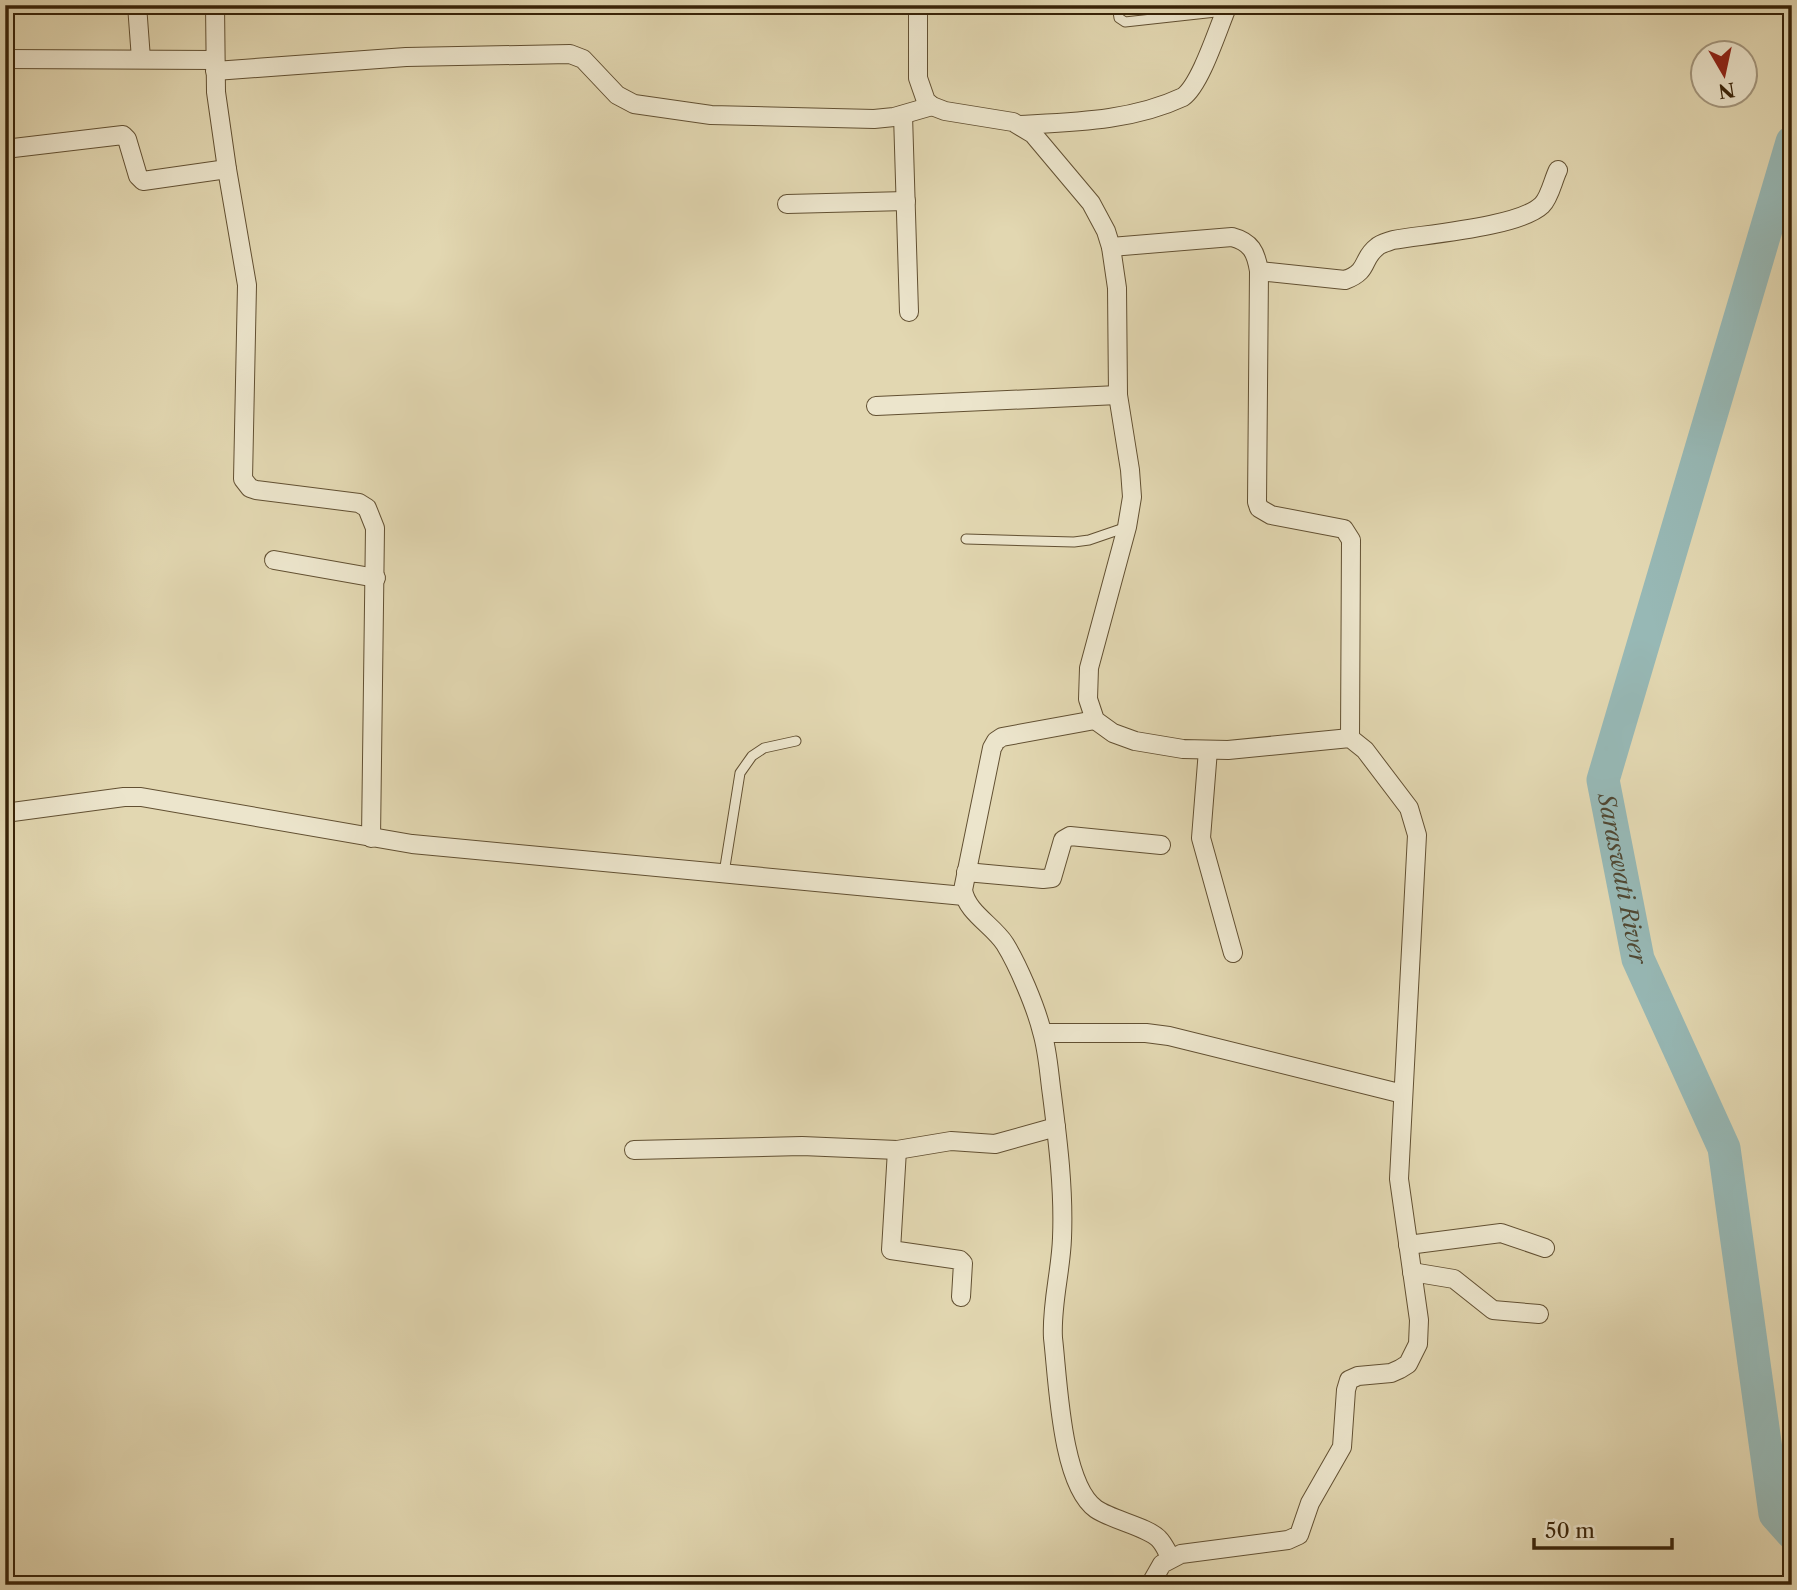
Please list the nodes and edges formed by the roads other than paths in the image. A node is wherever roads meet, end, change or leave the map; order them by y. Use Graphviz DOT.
graph roads {
  1 [pos="137,5"];
  2 [pos="215,5"];
  3 [pos="918,5"];
  4 [pos="1117,5"];
  5 [pos="1226,8"];
  6 [pos="5,59"];
  7 [pos="141,59"];
  8 [pos="215,66"];
  9 [pos="932,106"];
  10 [pos="904,115"];
  11 [pos="1020,125"];
  12 [pos="5,149"];
  13 [pos="227,169"];
  14 [pos="1558,170"];
  15 [pos="906,201"];
  16 [pos="787,204"];
  17 [pos="1111,247"];
  18 [pos="1259,271"];
  19 [pos="909,312"];
  20 [pos="1118,395"];
  21 [pos="876,406"];
  22 [pos="1127,527"];
  23 [pos="965,539"];
  24 [pos="274,560"];
  25 [pos="376,578"];
  26 [pos="1095,720"];
  27 [pos="1350,738"];
  28 [pos="796,741"];
  29 [pos="1208,750"];
  30 [pos="5,813"];
  31 [pos="371,838"];
  32 [pos="1161,845"];
  33 [pos="966,872"];
  34 [pos="724,873"];
  35 [pos="964,896"];
  36 [pos="1233,953"];
  37 [pos="1043,1033"];
  38 [pos="1404,1094"];
  39 [pos="1056,1128"];
  40 [pos="634,1150"];
  41 [pos="897,1150"];
  42 [pos="1408,1245"];
  43 [pos="1545,1248"];
  44 [pos="1412,1272"];
  45 [pos="961,1297"];
  46 [pos="1539,1314"];
  47 [pos="1171,1558"];
  48 [pos="1150,1585"];
  1 -- 7 [label="street"];
  2 -- 8 [label="street"];
  3 -- 9 [label="street"];
  4 -- 5 [label="lane"];
  5 -- 11 [label="street"];
  6 -- 7 [label="street"];
  7 -- 8 [label="street"];
  8 -- 10 [label="street"];
  8 -- 13 [label="street"];
  9 -- 10 [label="street"];
  9 -- 11 [label="street"];
  10 -- 15 [label="street"];
  11 -- 17 [label="street"];
  12 -- 13 [label="street"];
  13 -- 25 [label="street"];
  14 -- 18 [label="street"];
  15 -- 16 [label="street"];
  15 -- 19 [label="street"];
  17 -- 18 [label="street"];
  17 -- 20 [label="street"];
  18 -- 27 [label="street"];
  20 -- 21 [label="street"];
  20 -- 22 [label="street"];
  22 -- 23 [label="lane"];
  22 -- 26 [label="street"];
  24 -- 25 [label="street"];
  25 -- 31 [label="street"];
  26 -- 29 [label="street"];
  26 -- 33 [label="street"];
  27 -- 29 [label="street"];
  27 -- 38 [label="street"];
  28 -- 34 [label="lane"];
  29 -- 36 [label="street"];
  30 -- 31 [label="street"];
  31 -- 34 [label="street"];
  32 -- 33 [label="street"];
  33 -- 35 [label="street"];
  34 -- 35 [label="street"];
  35 -- 37 [label="street"];
  37 -- 38 [label="street"];
  37 -- 39 [label="street"];
  38 -- 42 [label="street"];
  39 -- 41 [label="street"];
  39 -- 47 [label="street"];
  40 -- 41 [label="street"];
  41 -- 45 [label="street"];
  42 -- 43 [label="street"];
  42 -- 44 [label="street"];
  44 -- 46 [label="street"];
  44 -- 47 [label="street"];
  47 -- 48 [label="street"];
}
